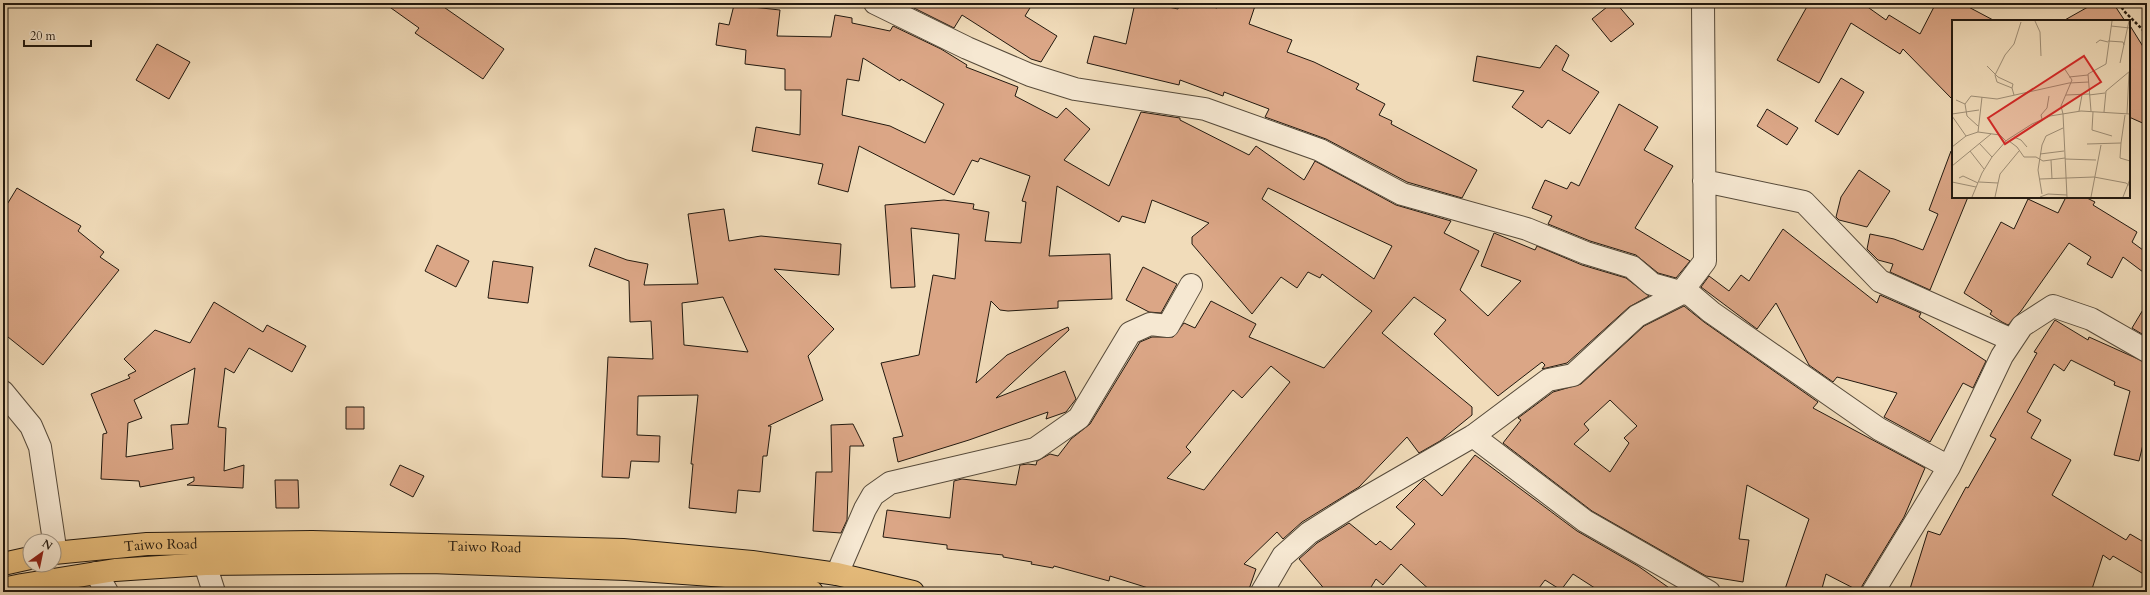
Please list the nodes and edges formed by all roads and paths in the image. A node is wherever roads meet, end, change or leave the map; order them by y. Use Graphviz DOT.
graph roads {
  1 [pos="875,3"];
  2 [pos="1703,3"];
  3 [pos="2119,3"];
  4 [pos="2147,34"];
  5 [pos="1704,181"];
  6 [pos="1191,285"];
  7 [pos="1680,294"];
  8 [pos="2012,340"];
  9 [pos="2147,351"];
  10 [pos="3,392"];
  11 [pos="1473,436"];
  12 [pos="1949,467"];
  13 [pos="52,533"];
  14 [pos="62,548"];
  15 [pos="22,560"];
  16 [pos="3,564"];
  17 [pos="205,564"];
  18 [pos="96,573"];
  19 [pos="837,574"];
  20 [pos="3,589"];
  21 [pos="107,592"];
  22 [pos="214,592"];
  23 [pos="812,592"];
  24 [pos="913,592"];
  25 [pos="1262,592"];
  26 [pos="1709,592"];
  27 [pos="1873,592"];
  1 -- 7 [label="street"];
  2 -- 5 [label="street"];
  3 -- 4 [label="path"];
  5 -- 7 [label="street"];
  5 -- 8 [label="street"];
  6 -- 19 [label="street"];
  7 -- 11 [label="street"];
  7 -- 12 [label="street"];
  8 -- 9 [label="street"];
  8 -- 12 [label="street"];
  10 -- 13 [label="street"];
  11 -- 25 [label="street"];
  11 -- 26 [label="street"];
  12 -- 27 [label="street"];
  14 -- 19 [label="main road, Taiwo Road"];
  15 -- 16 [label="main road"];
  17 -- 18 [label="main road, Taiwo Road"];
  17 -- 22 [label="street"];
  17 -- 23 [label="main road, Taiwo Road"];
  18 -- 20 [label="main road, Taiwo Road"];
  18 -- 21 [label="street"];
  19 -- 24 [label="main road, Taiwo Road"];
}
